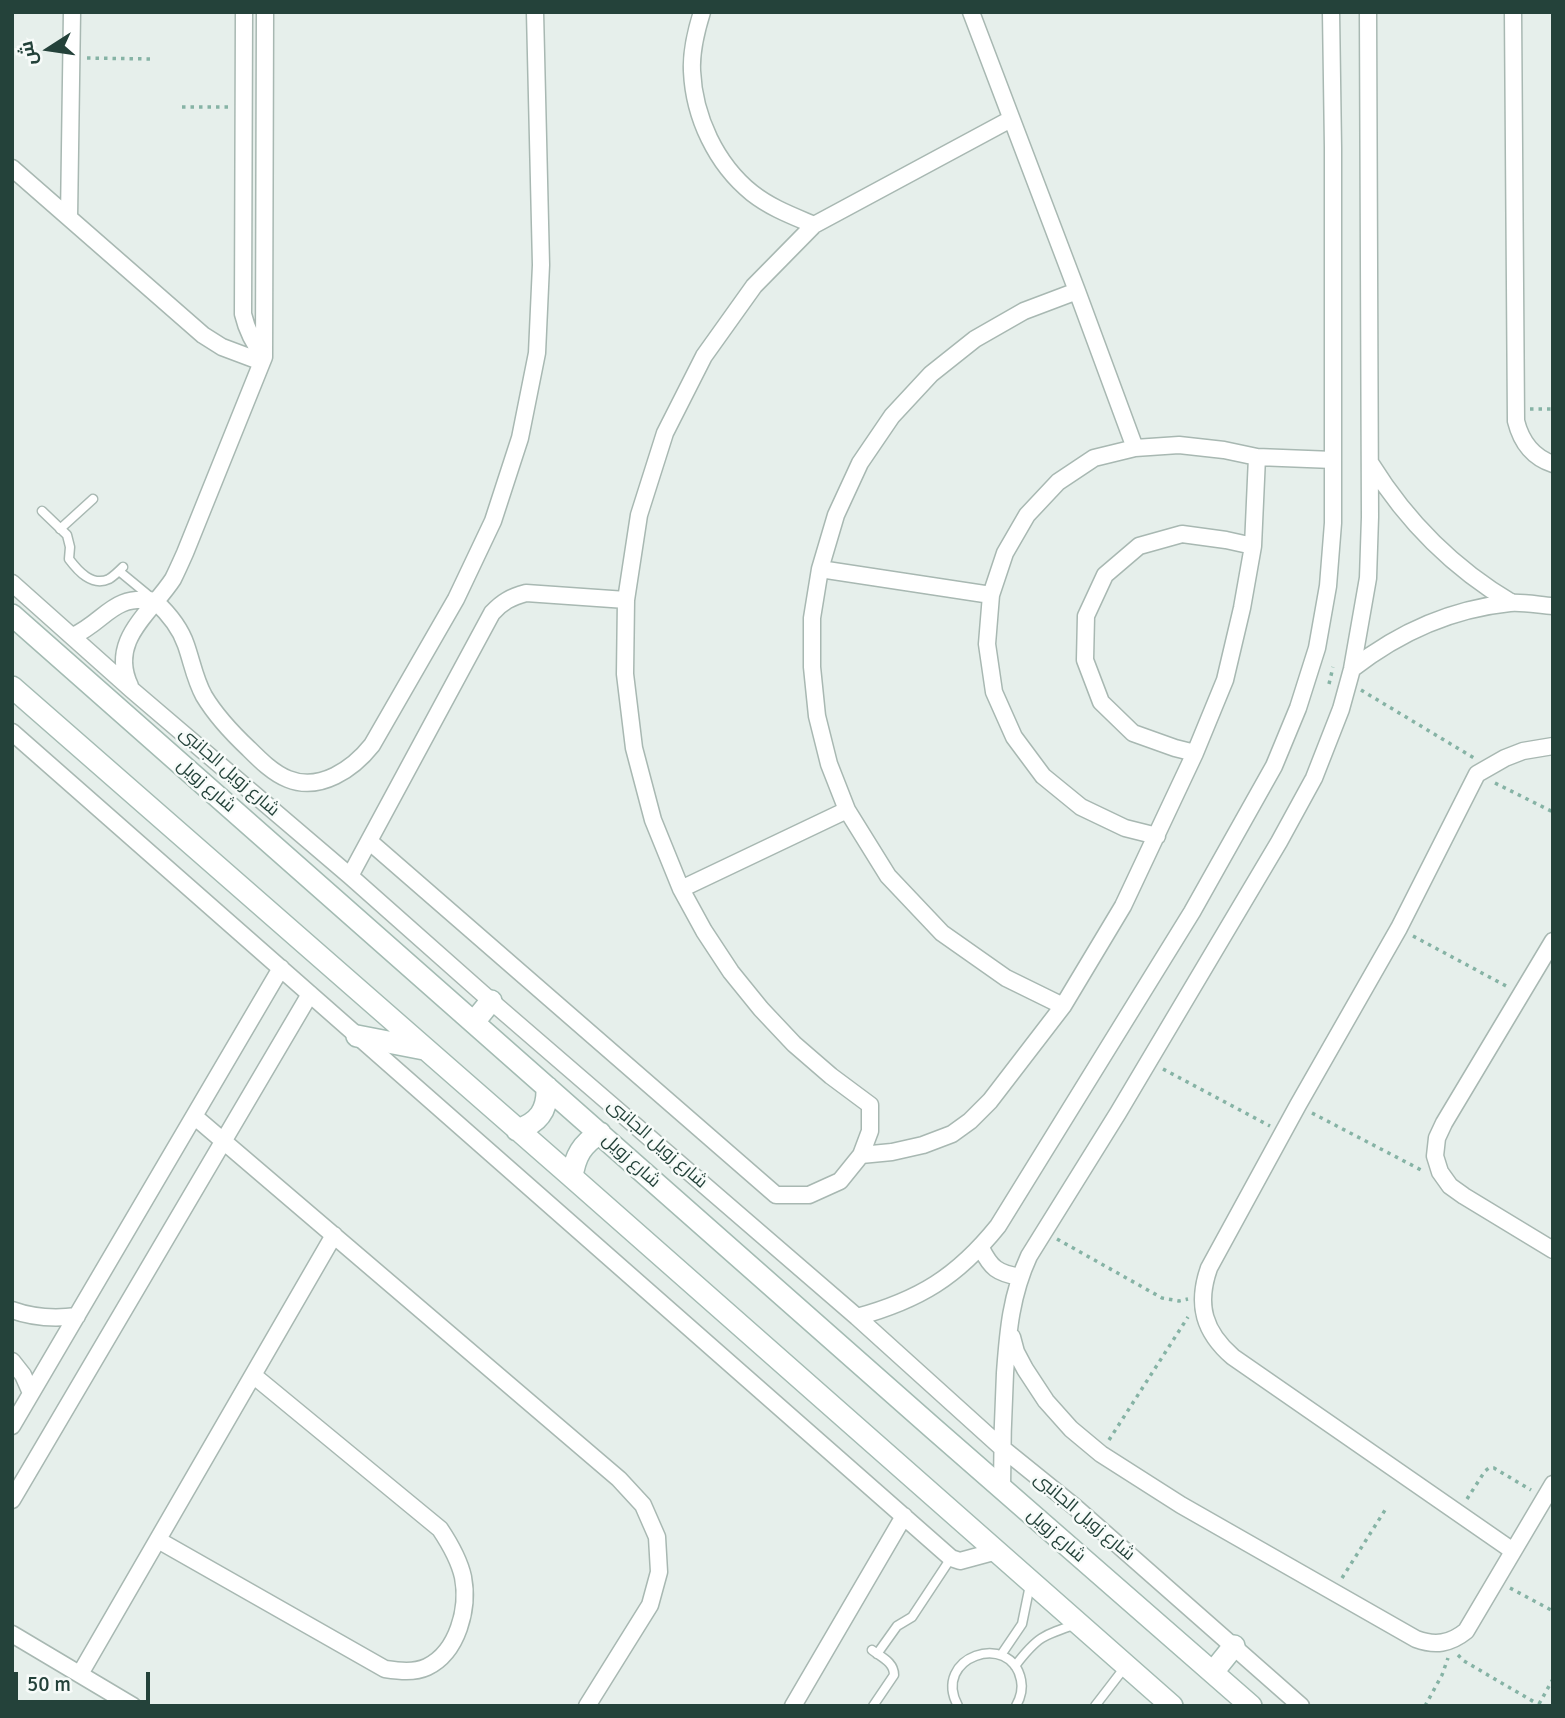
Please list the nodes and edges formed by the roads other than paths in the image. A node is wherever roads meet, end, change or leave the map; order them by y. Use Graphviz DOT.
graph roads {
  1 [pos="72,12"];
  2 [pos="244,12"];
  3 [pos="265,12"];
  4 [pos="535,12"];
  5 [pos="702,12"];
  6 [pos="971,12"];
  7 [pos="1331,12"];
  8 [pos="1368,12"];
  9 [pos="1513,12"];
  10 [pos="1011,119"];
  11 [pos="12,168"];
  12 [pos="69,218"];
  13 [pos="814,225"];
  14 [pos="1077,291"];
  15 [pos="263,360"];
  16 [pos="1135,448"];
  17 [pos="1257,457"];
  18 [pos="1333,460"];
  19 [pos="1370,464"];
  20 [pos="1553,464"];
  21 [pos="93,499"];
  22 [pos="42,511"];
  23 [pos="60,529"];
  24 [pos="1253,547"];
  25 [pos="820,569"];
  26 [pos="12,583"];
  27 [pos="991,595"];
  28 [pos="625,600"];
  29 [pos="156,601"];
  30 [pos="1512,603"];
  31 [pos="1553,606"];
  32 [pos="12,615"];
  33 [pos="73,636"];
  34 [pos="1351,676"];
  35 [pos="12,687"];
  36 [pos="132,690"];
  37 [pos="12,732"];
  38 [pos="1553,746"];
  39 [pos="1195,753"];
  40 [pos="847,810"];
  41 [pos="1157,835"];
  42 [pos="369,841"];
  43 [pos="350,876"];
  44 [pos="681,888"];
  45 [pos="1553,941"];
  46 [pos="281,968"];
  47 [pos="310,994"];
  48 [pos="491,1001"];
  49 [pos="1063,1006"];
  50 [pos="474,1022"];
  51 [pos="357,1036"];
  52 [pos="425,1049"];
  53 [pos="547,1087"];
  54 [pos="194,1116"];
  55 [pos="517,1130"];
  56 [pos="600,1133"];
  57 [pos="223,1140"];
  58 [pos="862,1155"];
  59 [pos="572,1177"];
  60 [pos="334,1235"];
  61 [pos="1550,1242"];
  62 [pos="981,1248"];
  63 [pos="1020,1277"];
  64 [pos="12,1310"];
  65 [pos="77,1316"];
  66 [pos="857,1317"];
  67 [pos="1009,1325"];
  68 [pos="12,1361"];
  69 [pos="253,1375"];
  70 [pos="31,1393"];
  71 [pos="12,1426"];
  72 [pos="1002,1448"];
  73 [pos="1002,1488"];
  74 [pos="1549,1491"];
  75 [pos="12,1500"];
  76 [pos="904,1517"];
  77 [pos="158,1540"];
  78 [pos="997,1551"];
  79 [pos="1513,1551"];
  80 [pos="951,1558"];
  81 [pos="1031,1582"];
  82 [pos="1079,1624"];
  83 [pos="12,1634"];
  84 [pos="1234,1646"];
  85 [pos="1000,1655"];
  86 [pos="1126,1665"];
  87 [pos="1015,1666"];
  88 [pos="1213,1672"];
  89 [pos="80,1674"];
  90 [pos="133,1706"];
  91 [pos="587,1706"];
  92 [pos="793,1706"];
  93 [pos="873,1706"];
  94 [pos="958,1706"];
  95 [pos="1016,1706"];
  96 [pos="1095,1706"];
  97 [pos="1172,1706"];
  98 [pos="1251,1706"];
  99 [pos="1301,1706"];
  1 -- 12 [label="street"];
  2 -- 15 [label="street"];
  3 -- 15 [label="street"];
  4 -- 29 [label="street"];
  5 -- 13 [label="street"];
  6 -- 10 [label="street"];
  7 -- 18 [label="street"];
  8 -- 19 [label="street"];
  9 -- 20 [label="street"];
  10 -- 13 [label="street"];
  10 -- 14 [label="street"];
  11 -- 12 [label="street"];
  12 -- 15 [label="street"];
  13 -- 28 [label="street"];
  14 -- 16 [label="street"];
  14 -- 25 [label="street"];
  15 -- 29 [label="street"];
  16 -- 17 [label="street"];
  16 -- 27 [label="street"];
  17 -- 18 [label="street"];
  17 -- 24 [label="street"];
  18 -- 62 [label="street"];
  19 -- 30 [label="street"];
  19 -- 34 [label="street"];
  21 -- 23 [label="lane"];
  22 -- 23 [label="lane"];
  23 -- 29 [label="lane"];
  24 -- 39 [label="street"];
  24 -- 39 [label="street"];
  25 -- 27 [label="street"];
  25 -- 40 [label="street"];
  26 -- 33 [label="street, شارع زويل الجانبى"];
  27 -- 41 [label="street"];
  28 -- 42 [label="street"];
  28 -- 44 [label="street"];
  29 -- 33 [label="street"];
  29 -- 36 [label="street"];
  30 -- 31 [label="street"];
  30 -- 34 [label="street"];
  32 -- 50 [label="main road, شارع زويل"];
  33 -- 36 [label="street, شارع زويل الجانبى"];
  34 -- 63 [label="street"];
  35 -- 52 [label="main road"];
  36 -- 43 [label="street, شارع زويل الجانبى"];
  37 -- 46 [label="street"];
  38 -- 79 [label="street"];
  39 -- 41 [label="street"];
  40 -- 44 [label="street"];
  40 -- 49 [label="street"];
  41 -- 49 [label="street"];
  42 -- 43 [label="street"];
  42 -- 58 [label="street"];
  43 -- 48 [label="street, شارع زويل الجانبى"];
  44 -- 58 [label="street"];
  45 -- 61 [label="street"];
  46 -- 47 [label="street"];
  46 -- 54 [label="street"];
  47 -- 51 [label="street"];
  47 -- 57 [label="street"];
  48 -- 50 [label="main road"];
  48 -- 66 [label="street, شارع زويل الجانبى"];
  49 -- 58 [label="street"];
  50 -- 53 [label="main road, شارع زويل"];
  51 -- 52 [label="main road"];
  51 -- 76 [label="street"];
  52 -- 55 [label="main road"];
  53 -- 55 [label="main road"];
  53 -- 56 [label="main road, شارع زويل"];
  54 -- 57 [label="street"];
  54 -- 65 [label="street"];
  55 -- 59 [label="main road"];
  56 -- 59 [label="main road"];
  56 -- 73 [label="main road, شارع زويل"];
  57 -- 60 [label="street"];
  57 -- 75 [label="street"];
  59 -- 78 [label="main road"];
  60 -- 69 [label="street"];
  60 -- 91 [label="street"];
  62 -- 63 [label="street"];
  62 -- 66 [label="street"];
  63 -- 67 [label="street"];
  64 -- 65 [label="street"];
  65 -- 70 [label="street"];
  66 -- 72 [label="street, شارع زويل الجانبى"];
  67 -- 72 [label="street"];
  67 -- 79 [label="street"];
  68 -- 70 [label="street"];
  69 -- 77 [label="street"];
  69 -- 77 [label="street"];
  70 -- 71 [label="street"];
  72 -- 73 [label="street"];
  72 -- 84 [label="street, شارع زويل الجانبى"];
  73 -- 88 [label="main road, شارع زويل"];
  74 -- 79 [label="street"];
  76 -- 80 [label="street"];
  76 -- 92 [label="street"];
  77 -- 89 [label="street"];
  78 -- 80 [label="street"];
  78 -- 81 [label="main road"];
  80 -- 93 [label="lane"];
  81 -- 82 [label="main road"];
  81 -- 85 [label="lane"];
  82 -- 86 [label="main road"];
  82 -- 87 [label="lane"];
  83 -- 89 [label="street"];
  84 -- 88 [label="main road"];
  84 -- 99 [label="street, شارع زويل الجانبى"];
  85 -- 87 [label="lane"];
  85 -- 94 [label="lane"];
  86 -- 96 [label="lane"];
  86 -- 97 [label="main road"];
  87 -- 95 [label="lane"];
  88 -- 98 [label="main road, شارع زويل"];
  89 -- 90 [label="street"];
}
